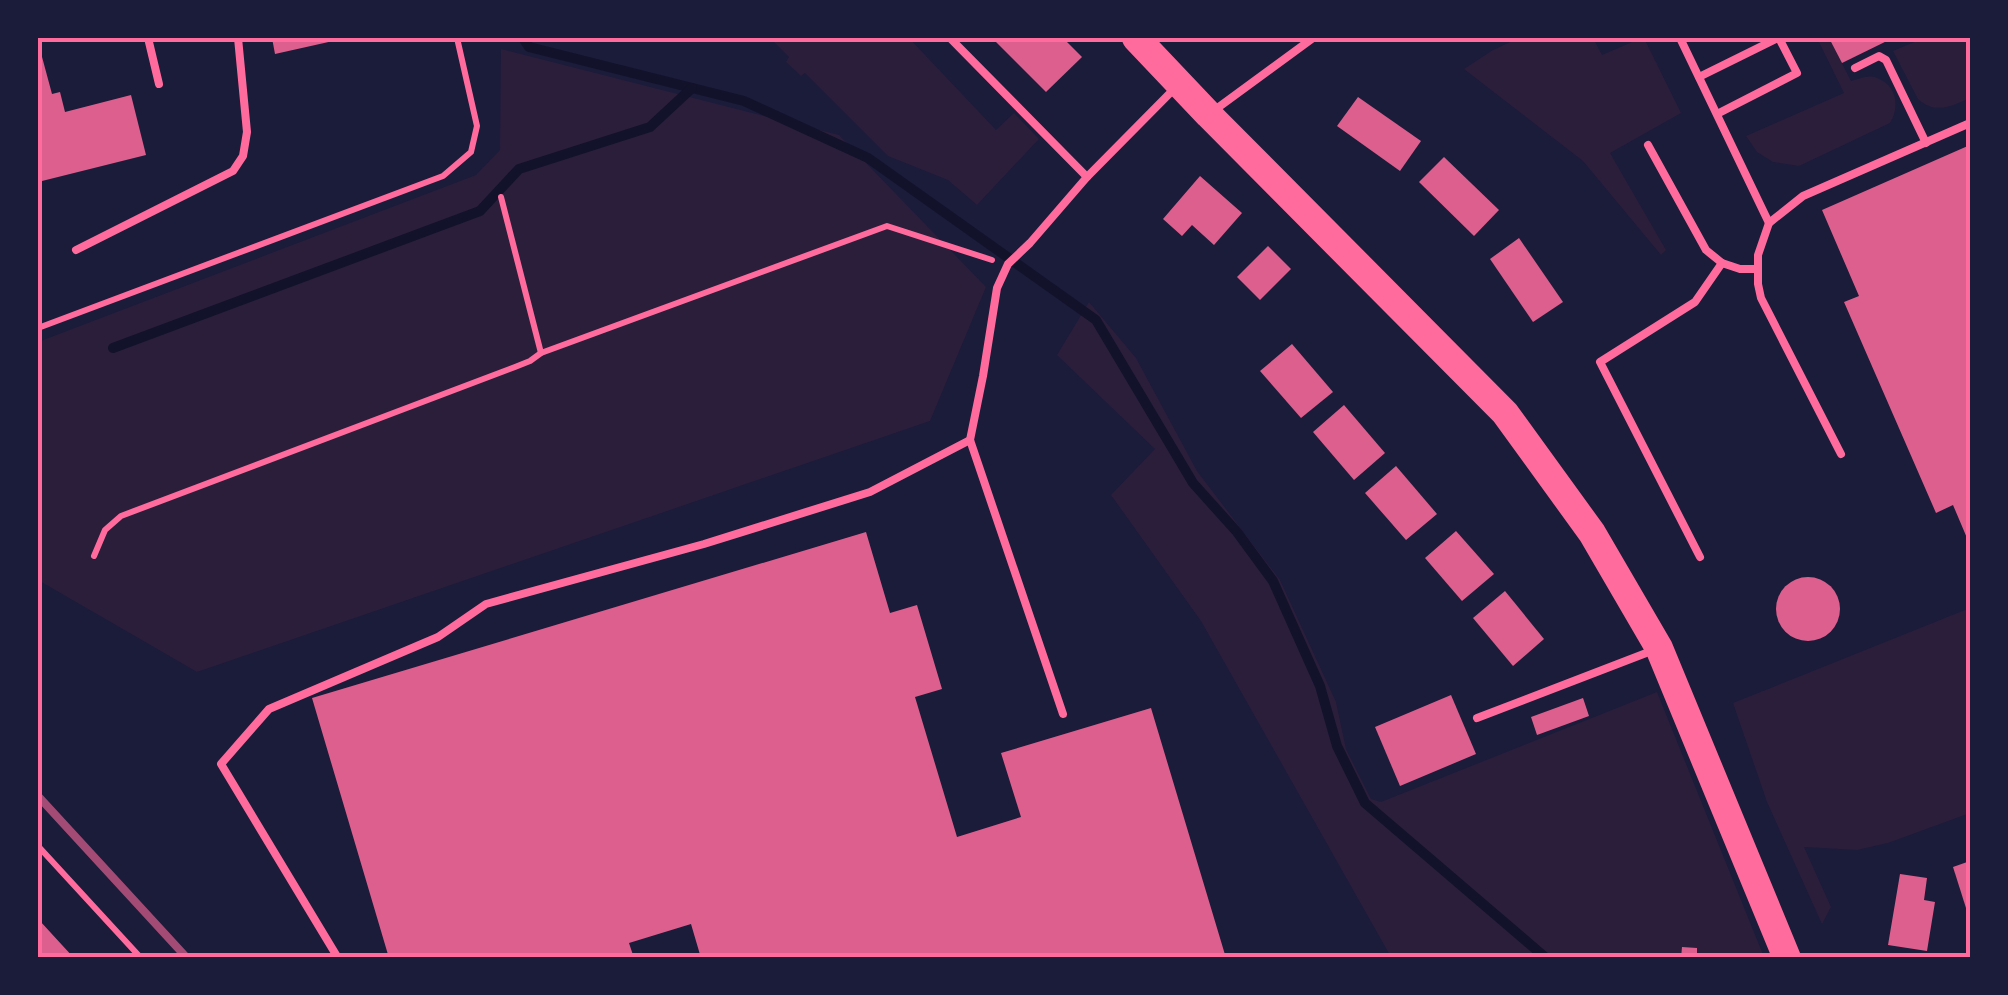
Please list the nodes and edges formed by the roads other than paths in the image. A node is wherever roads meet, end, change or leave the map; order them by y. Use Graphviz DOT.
graph roads {
  1 [pos="148,38"];
  2 [pos="238,38"];
  3 [pos="950,38"];
  4 [pos="1136,38"];
  5 [pos="1313,38"];
  6 [pos="1680,38"];
  7 [pos="1778,38"];
  8 [pos="1855,68"];
  9 [pos="1699,77"];
  10 [pos="159,84"];
  11 [pos="1179,84"];
  12 [pos="1717,114"];
  13 [pos="1208,115"];
  14 [pos="1970,124"];
  15 [pos="1926,143"];
  16 [pos="1648,145"];
  17 [pos="1087,177"];
  18 [pos="1769,223"];
  19 [pos="76,250"];
  20 [pos="1722,262"];
  21 [pos="1758,269"];
  22 [pos="970,440"];
  23 [pos="1841,454"];
  24 [pos="1700,557"];
  25 [pos="1658,648"];
  26 [pos="1063,714"];
  27 [pos="1477,718"];
  28 [pos="338,958"];
  29 [pos="1787,958"];
  1 -- 10 [label="lane"];
  2 -- 19 [label="lane"];
  3 -- 17 [label="lane"];
  4 -- 11 [label="highway"];
  5 -- 13 [label="lane"];
  6 -- 9 [label="lane"];
  7 -- 9 [label="lane"];
  7 -- 12 [label="lane"];
  8 -- 15 [label="lane"];
  9 -- 12 [label="lane"];
  11 -- 13 [label="highway"];
  11 -- 17 [label="lane"];
  12 -- 18 [label="lane"];
  13 -- 25 [label="highway"];
  14 -- 15 [label="lane"];
  15 -- 18 [label="lane"];
  16 -- 20 [label="lane"];
  17 -- 22 [label="lane"];
  18 -- 21 [label="lane"];
  20 -- 21 [label="lane"];
  20 -- 24 [label="lane"];
  21 -- 23 [label="lane"];
  22 -- 26 [label="lane"];
  22 -- 28 [label="lane"];
  25 -- 27 [label="lane"];
  25 -- 29 [label="highway"];
}
